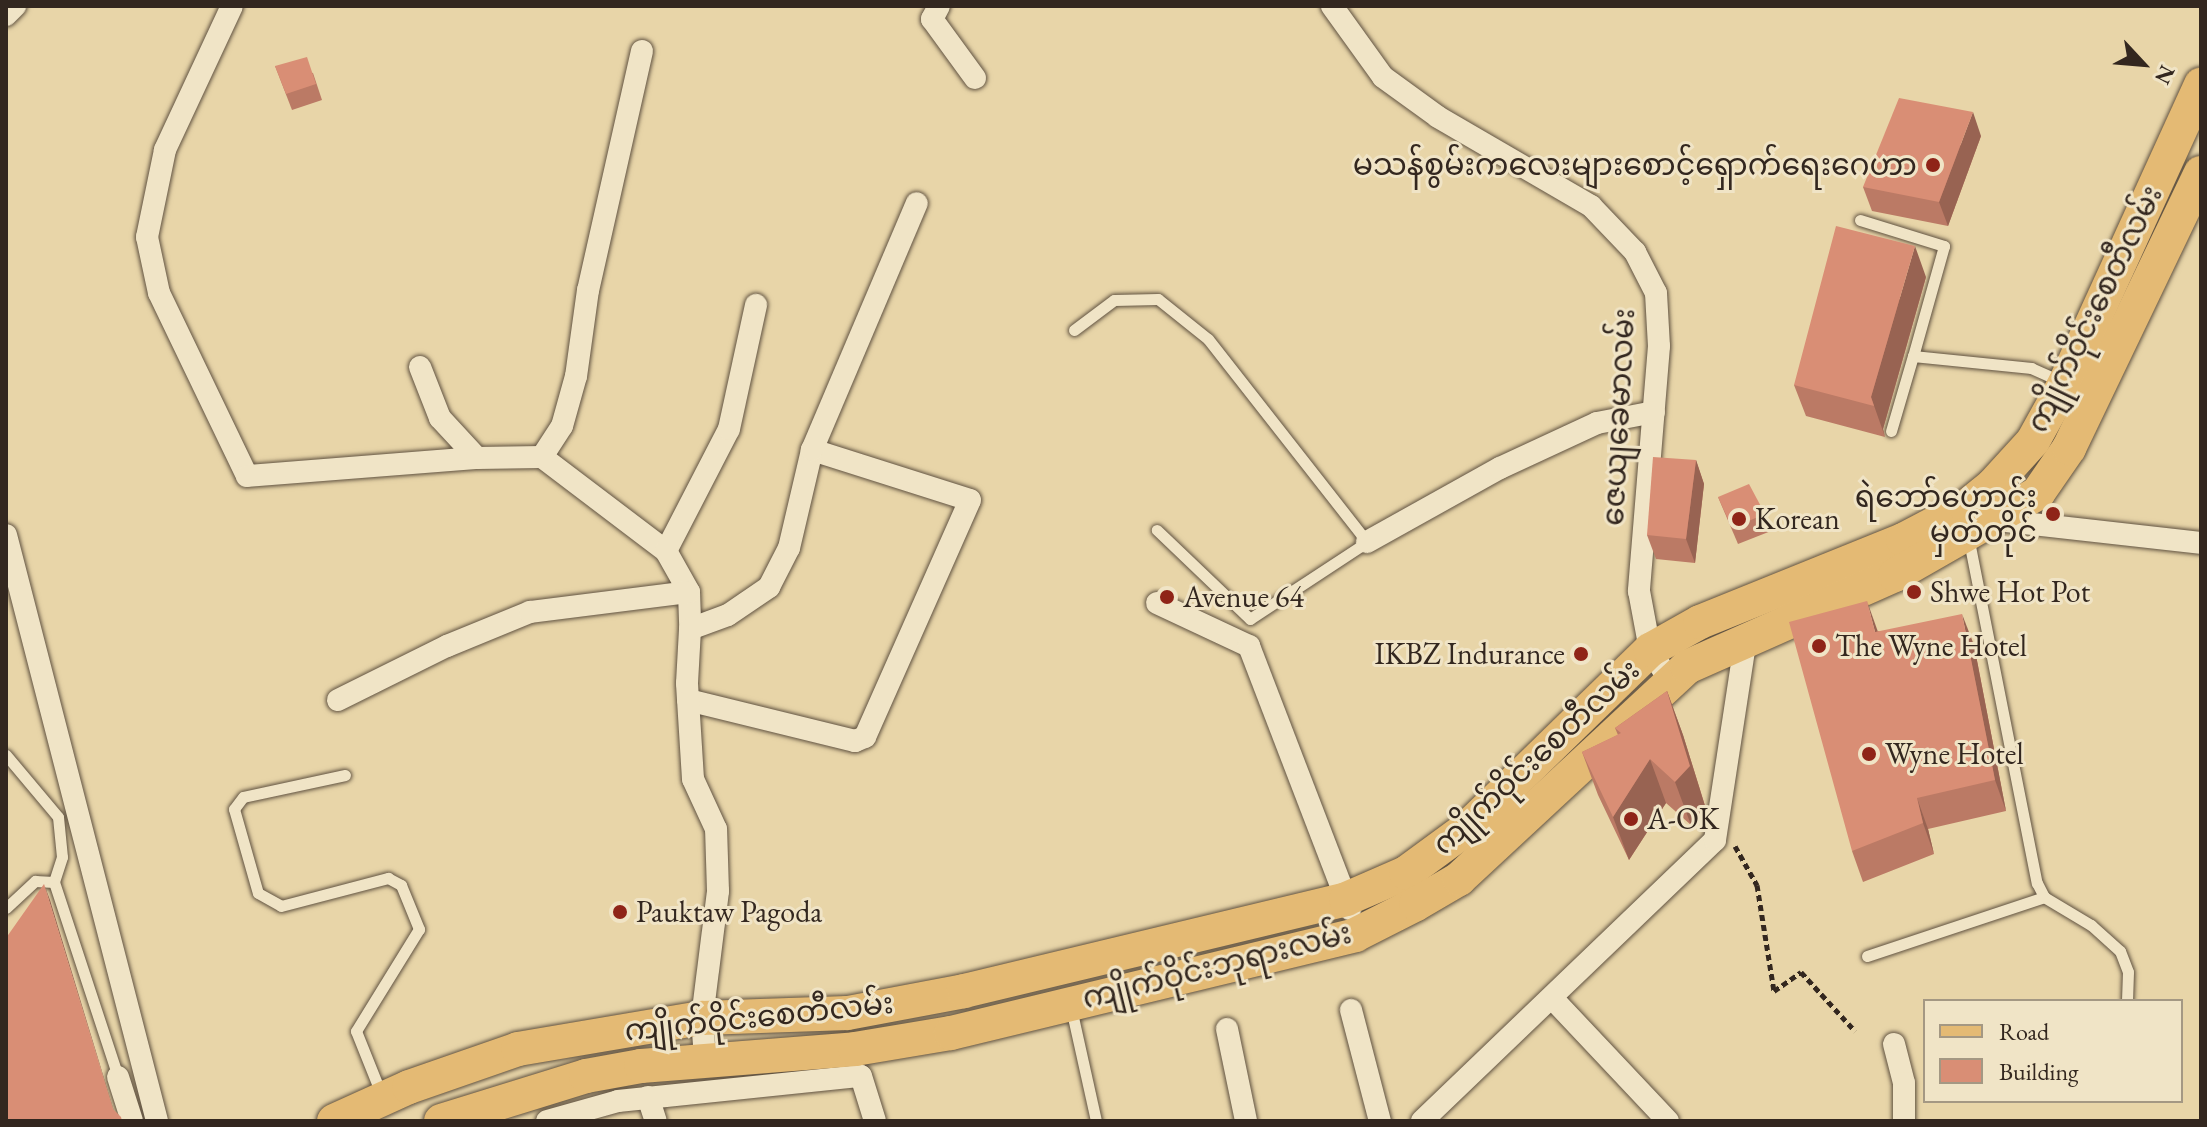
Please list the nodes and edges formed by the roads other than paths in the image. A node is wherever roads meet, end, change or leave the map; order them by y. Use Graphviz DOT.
graph roads {
  1 [pos="15,6"];
  2 [pos="232,6"];
  3 [pos="939,6"];
  4 [pos="1332,6"];
  5 [pos="6,15"];
  6 [pos="642,51"];
  7 [pos="975,78"];
  8 [pos="2201,84"];
  9 [pos="2201,173"];
  10 [pos="917,203"];
  11 [pos="1860,220"];
  12 [pos="756,305"];
  13 [pos="2092,325"];
  14 [pos="1074,330"];
  15 [pos="2123,340"];
  16 [pos="1913,356"];
  17 [pos="420,367"];
  18 [pos="2065,383"];
  19 [pos="1654,412"];
  20 [pos="1891,431"];
  21 [pos="812,450"];
  22 [pos="542,457"];
  23 [pos="477,458"];
  24 [pos="1975,521"];
  25 [pos="1157,530"];
  26 [pos="6,535"];
  27 [pos="1367,542"];
  28 [pos="2201,543"];
  29 [pos="666,551"];
  30 [pos="689,592"];
  31 [pos="1157,603"];
  32 [pos="690,629"];
  33 [pos="1746,637"];
  34 [pos="1650,650"];
  35 [pos="1670,681"];
  36 [pos="338,700"];
  37 [pos="688,700"];
  38 [pos="6,755"];
  39 [pos="345,775"];
  40 [pos="54,882"];
  41 [pos="2044,897"];
  42 [pos="1346,899"];
  43 [pos="6,908"];
  44 [pos="1210,931"];
  45 [pos="1362,931"];
  46 [pos="1867,956"];
  47 [pos="1218,965"];
  48 [pos="1038,974"];
  49 [pos="1552,998"];
  50 [pos="2127,999"];
  51 [pos="1058,1006"];
  52 [pos="1351,1010"];
  53 [pos="702,1018"];
  54 [pos="1227,1029"];
  55 [pos="1894,1044"];
  56 [pos="705,1058"];
  57 [pos="118,1077"];
  58 [pos="648,1097"];
  59 [pos="383,1098"];
  60 [pos="132,1121"];
  61 [pos="157,1121"];
  62 [pos="334,1121"];
  63 [pos="441,1121"];
  64 [pos="547,1121"];
  65 [pos="656,1121"];
  66 [pos="875,1121"];
  67 [pos="1096,1121"];
  68 [pos="1246,1121"];
  69 [pos="1380,1121"];
  70 [pos="1422,1121"];
  71 [pos="1668,1121"];
  72 [pos="1904,1121"];
  1 -- 5 [label="street"];
  2 -- 23 [label="street"];
  3 -- 7 [label="street"];
  4 -- 19 [label="street, ဇေယျခေမာလမ်း"];
  6 -- 22 [label="street"];
  8 -- 13 [label="main road, ကျိုက်ဝိုင်းစေတီလမ်း"];
  9 -- 15 [label="main road, ကျိုက်ဝိုင်းဘုရားလမ်း"];
  10 -- 21 [label="street"];
  11 -- 16 [label="lane"];
  12 -- 29 [label="street"];
  13 -- 15 [label="main road"];
  13 -- 18 [label="main road, ကျိုက်ဝိုင်းစေတီလမ်း"];
  14 -- 27 [label="lane"];
  15 -- 24 [label="main road, ကျိုက်ဝိုင်းဘုရားလမ်း"];
  16 -- 18 [label="lane"];
  16 -- 20 [label="lane"];
  17 -- 23 [label="street"];
  18 -- 24 [label="main road, ကျိုက်ဝိုင်းစေတီလမ်း"];
  19 -- 27 [label="street"];
  19 -- 34 [label="street, ဇေယျခေမာလမ်း"];
  21 -- 32 [label="street"];
  21 -- 37 [label="street"];
  22 -- 23 [label="street"];
  22 -- 29 [label="street"];
  24 -- 28 [label="street"];
  24 -- 33 [label="main road, ကျိုက်ဝိုင်းဘုရားလမ်း"];
  24 -- 34 [label="main road, ကျိုက်ဝိုင်းစေတီလမ်း"];
  24 -- 41 [label="lane"];
  25 -- 27 [label="lane"];
  26 -- 61 [label="street"];
  29 -- 30 [label="street"];
  30 -- 32 [label="street"];
  30 -- 36 [label="street"];
  31 -- 42 [label="street"];
  32 -- 37 [label="street"];
  33 -- 35 [label="main road, ကျိုက်ဝိုင်းဘုရားလမ်း"];
  33 -- 49 [label="street"];
  34 -- 35 [label="street"];
  34 -- 42 [label="main road, ကျိုက်ဝိုင်းစေတီလမ်း"];
  35 -- 45 [label="main road, ကျိုက်ဝိုင်းဘုရားလမ်း"];
  37 -- 53 [label="street"];
  38 -- 40 [label="lane"];
  39 -- 59 [label="lane"];
  40 -- 43 [label="lane"];
  40 -- 57 [label="lane"];
  41 -- 46 [label="lane"];
  41 -- 50 [label="lane"];
  42 -- 44 [label="main road, ကျိုက်ဝိုင်းစေတီလမ်း"];
  42 -- 45 [label="street"];
  44 -- 47 [label="main road"];
  44 -- 48 [label="main road, ကျိုက်ဝိုင်းစေတီလမ်း"];
  45 -- 47 [label="main road, ကျိုက်ဝိုင်းဘုရားလမ်း"];
  47 -- 51 [label="main road, ကျိုက်ဝိုင်းဘုရားလမ်း"];
  48 -- 51 [label="main road"];
  48 -- 53 [label="main road, ကျိုက်ဝိုင်းစေတီလမ်း"];
  49 -- 70 [label="street"];
  49 -- 71 [label="street"];
  51 -- 56 [label="main road, ကျိုက်ဝိုင်းဘုရားလမ်း"];
  51 -- 67 [label="lane"];
  52 -- 69 [label="street"];
  53 -- 56 [label="street"];
  53 -- 59 [label="main road, ကျိုက်ဝိုင်းစေတီလမ်း"];
  54 -- 68 [label="street"];
  55 -- 72 [label="street"];
  56 -- 63 [label="main road, ကျိုက်ဝိုင်းဘုရားလမ်း"];
  57 -- 60 [label="street"];
  58 -- 64 [label="street"];
  58 -- 65 [label="street"];
  58 -- 66 [label="street"];
  59 -- 62 [label="main road, ကျိုက်ဝိုင်းစေတီလမ်း"];
}
